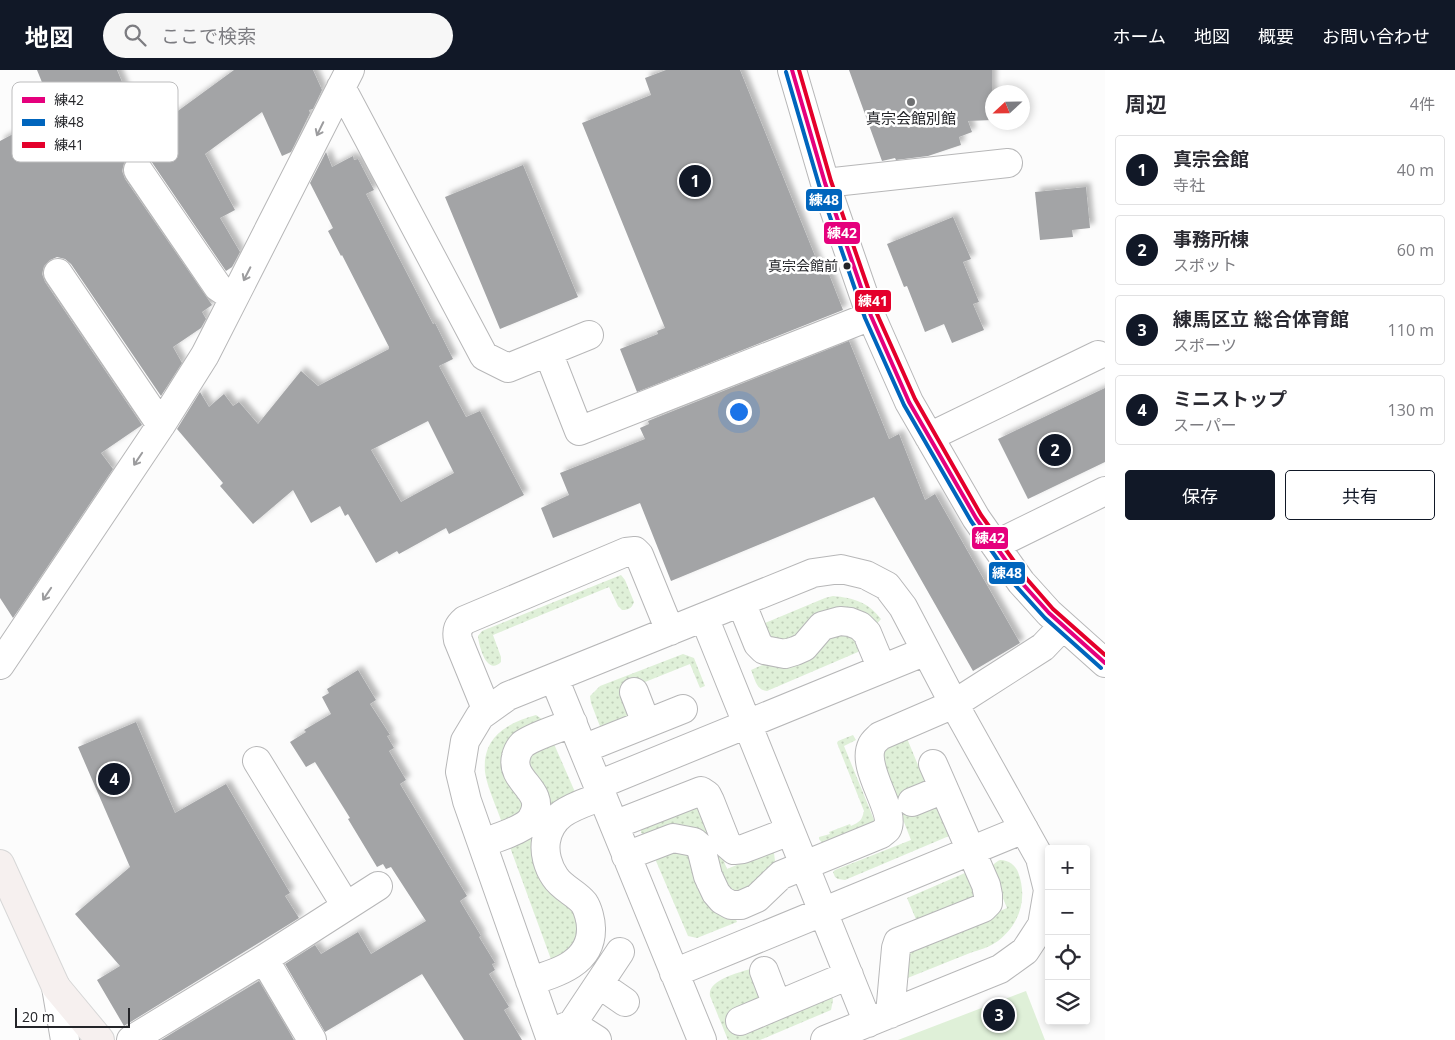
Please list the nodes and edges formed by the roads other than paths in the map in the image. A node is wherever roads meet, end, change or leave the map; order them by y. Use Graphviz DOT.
graph roads {
  1 [pos="792,70"];
  2 [pos="345,79"];
  3 [pos="1008,162"];
  4 [pos="138,170"];
  5 [pos="826,183"];
  6 [pos="58,273"];
  7 [pos="234,298"];
  8 [pos="871,316"];
  9 [pos="590,334"];
  10 [pos="548,352"];
  11 [pos="1098,355"];
  12 [pos="160,425"];
  13 [pos="929,437"];
  14 [pos="1105,491"];
  15 [pos="995,545"];
  16 [pos="741,602"];
  17 [pos="704,617"];
  18 [pos="1063,626"];
  19 [pos="670,631"];
  20 [pos="926,651"];
  21 [pos="1105,663"];
  22 [pos="0,665"];
  23 [pos="882,669"];
  24 [pos="554,678"];
  25 [pos="634,692"];
  26 [pos="954,704"];
  27 [pos="683,709"];
  28 [pos="487,711"];
  29 [pos="573,723"];
  30 [pos="646,723"];
  31 [pos="747,724"];
  32 [pos="583,749"];
  33 [pos="257,760"];
  34 [pos="933,764"];
  35 [pos="944,789"];
  36 [pos="600,790"];
  37 [pos="912,802"];
  38 [pos="614,825"];
  39 [pos="1024,829"];
  40 [pos="790,831"];
  41 [pos="482,843"];
  42 [pos="971,851"];
  43 [pos="626,856"];
  44 [pos="0,864"];
  45 [pos="804,865"];
  46 [pos="378,886"];
  47 [pos="346,906"];
  48 [pos="823,911"];
  49 [pos="620,952"];
  50 [pos="264,959"];
  51 [pos="764,971"];
  52 [pos="674,973"];
  53 [pos="849,975"];
  54 [pos="530,982"];
  55 [pos="599,984"];
  56 [pos="56,987"];
  57 [pos="625,1002"];
  58 [pos="778,1005"];
  59 [pos="879,1018"];
  60 [pos="740,1020"];
  61 [pos="557,1033"];
  62 [pos="65,1040"];
  63 [pos="100,1040"];
  64 [pos="131,1040"];
  65 [pos="312,1040"];
  66 [pos="597,1040"];
  67 [pos="702,1040"];
  68 [pos="826,1040"];
  1 -- 5 [label="street"];
  2 -- 7 [label="street, one-way"];
  2 -- 10 [label="street"];
  3 -- 5 [label="street"];
  4 -- 7 [label="street"];
  5 -- 8 [label="street"];
  6 -- 12 [label="street"];
  7 -- 12 [label="street"];
  8 -- 10 [label="street"];
  8 -- 13 [label="street"];
  9 -- 10 [label="street"];
  11 -- 13 [label="street"];
  12 -- 22 [label="street, one-way"];
  13 -- 15 [label="street"];
  14 -- 15 [label="street"];
  15 -- 18 [label="street"];
  16 -- 17 [label="street"];
  16 -- 20 [label="street"];
  16 -- 23 [label="street"];
  17 -- 19 [label="street"];
  17 -- 31 [label="street"];
  18 -- 21 [label="street"];
  18 -- 26 [label="street"];
  19 -- 24 [label="street"];
  19 -- 28 [label="street"];
  20 -- 23 [label="street"];
  20 -- 26 [label="street"];
  23 -- 31 [label="street"];
  24 -- 28 [label="street"];
  24 -- 29 [label="street"];
  25 -- 30 [label="street"];
  26 -- 39 [label="street"];
  26 -- 45 [label="street"];
  27 -- 30 [label="street"];
  28 -- 41 [label="street"];
  29 -- 32 [label="street"];
  29 -- 41 [label="street"];
  30 -- 32 [label="street"];
  31 -- 36 [label="street"];
  31 -- 40 [label="street"];
  32 -- 36 [label="street"];
  33 -- 47 [label="street"];
  34 -- 35 [label="street"];
  35 -- 37 [label="street"];
  35 -- 42 [label="street"];
  36 -- 38 [label="street"];
  36 -- 54 [label="street"];
  38 -- 40 [label="street"];
  38 -- 43 [label="street"];
  39 -- 42 [label="street"];
  39 -- 59 [label="street"];
  40 -- 45 [label="street"];
  41 -- 54 [label="street"];
  42 -- 48 [label="street"];
  42 -- 59 [label="street"];
  43 -- 45 [label="street"];
  43 -- 52 [label="street"];
  44 -- 56 [label="main road"];
  45 -- 48 [label="street"];
  46 -- 47 [label="street"];
  47 -- 50 [label="street"];
  48 -- 52 [label="street"];
  48 -- 53 [label="street"];
  49 -- 55 [label="street"];
  50 -- 64 [label="street"];
  50 -- 65 [label="street"];
  51 -- 58 [label="street"];
  52 -- 67 [label="street"];
  53 -- 58 [label="street"];
  53 -- 59 [label="street"];
  54 -- 61 [label="street"];
  55 -- 57 [label="street"];
  55 -- 61 [label="street"];
  56 -- 62 [label="street"];
  56 -- 63 [label="main road"];
  58 -- 60 [label="street"];
  59 -- 68 [label="street"];
  61 -- 66 [label="street"];
}
